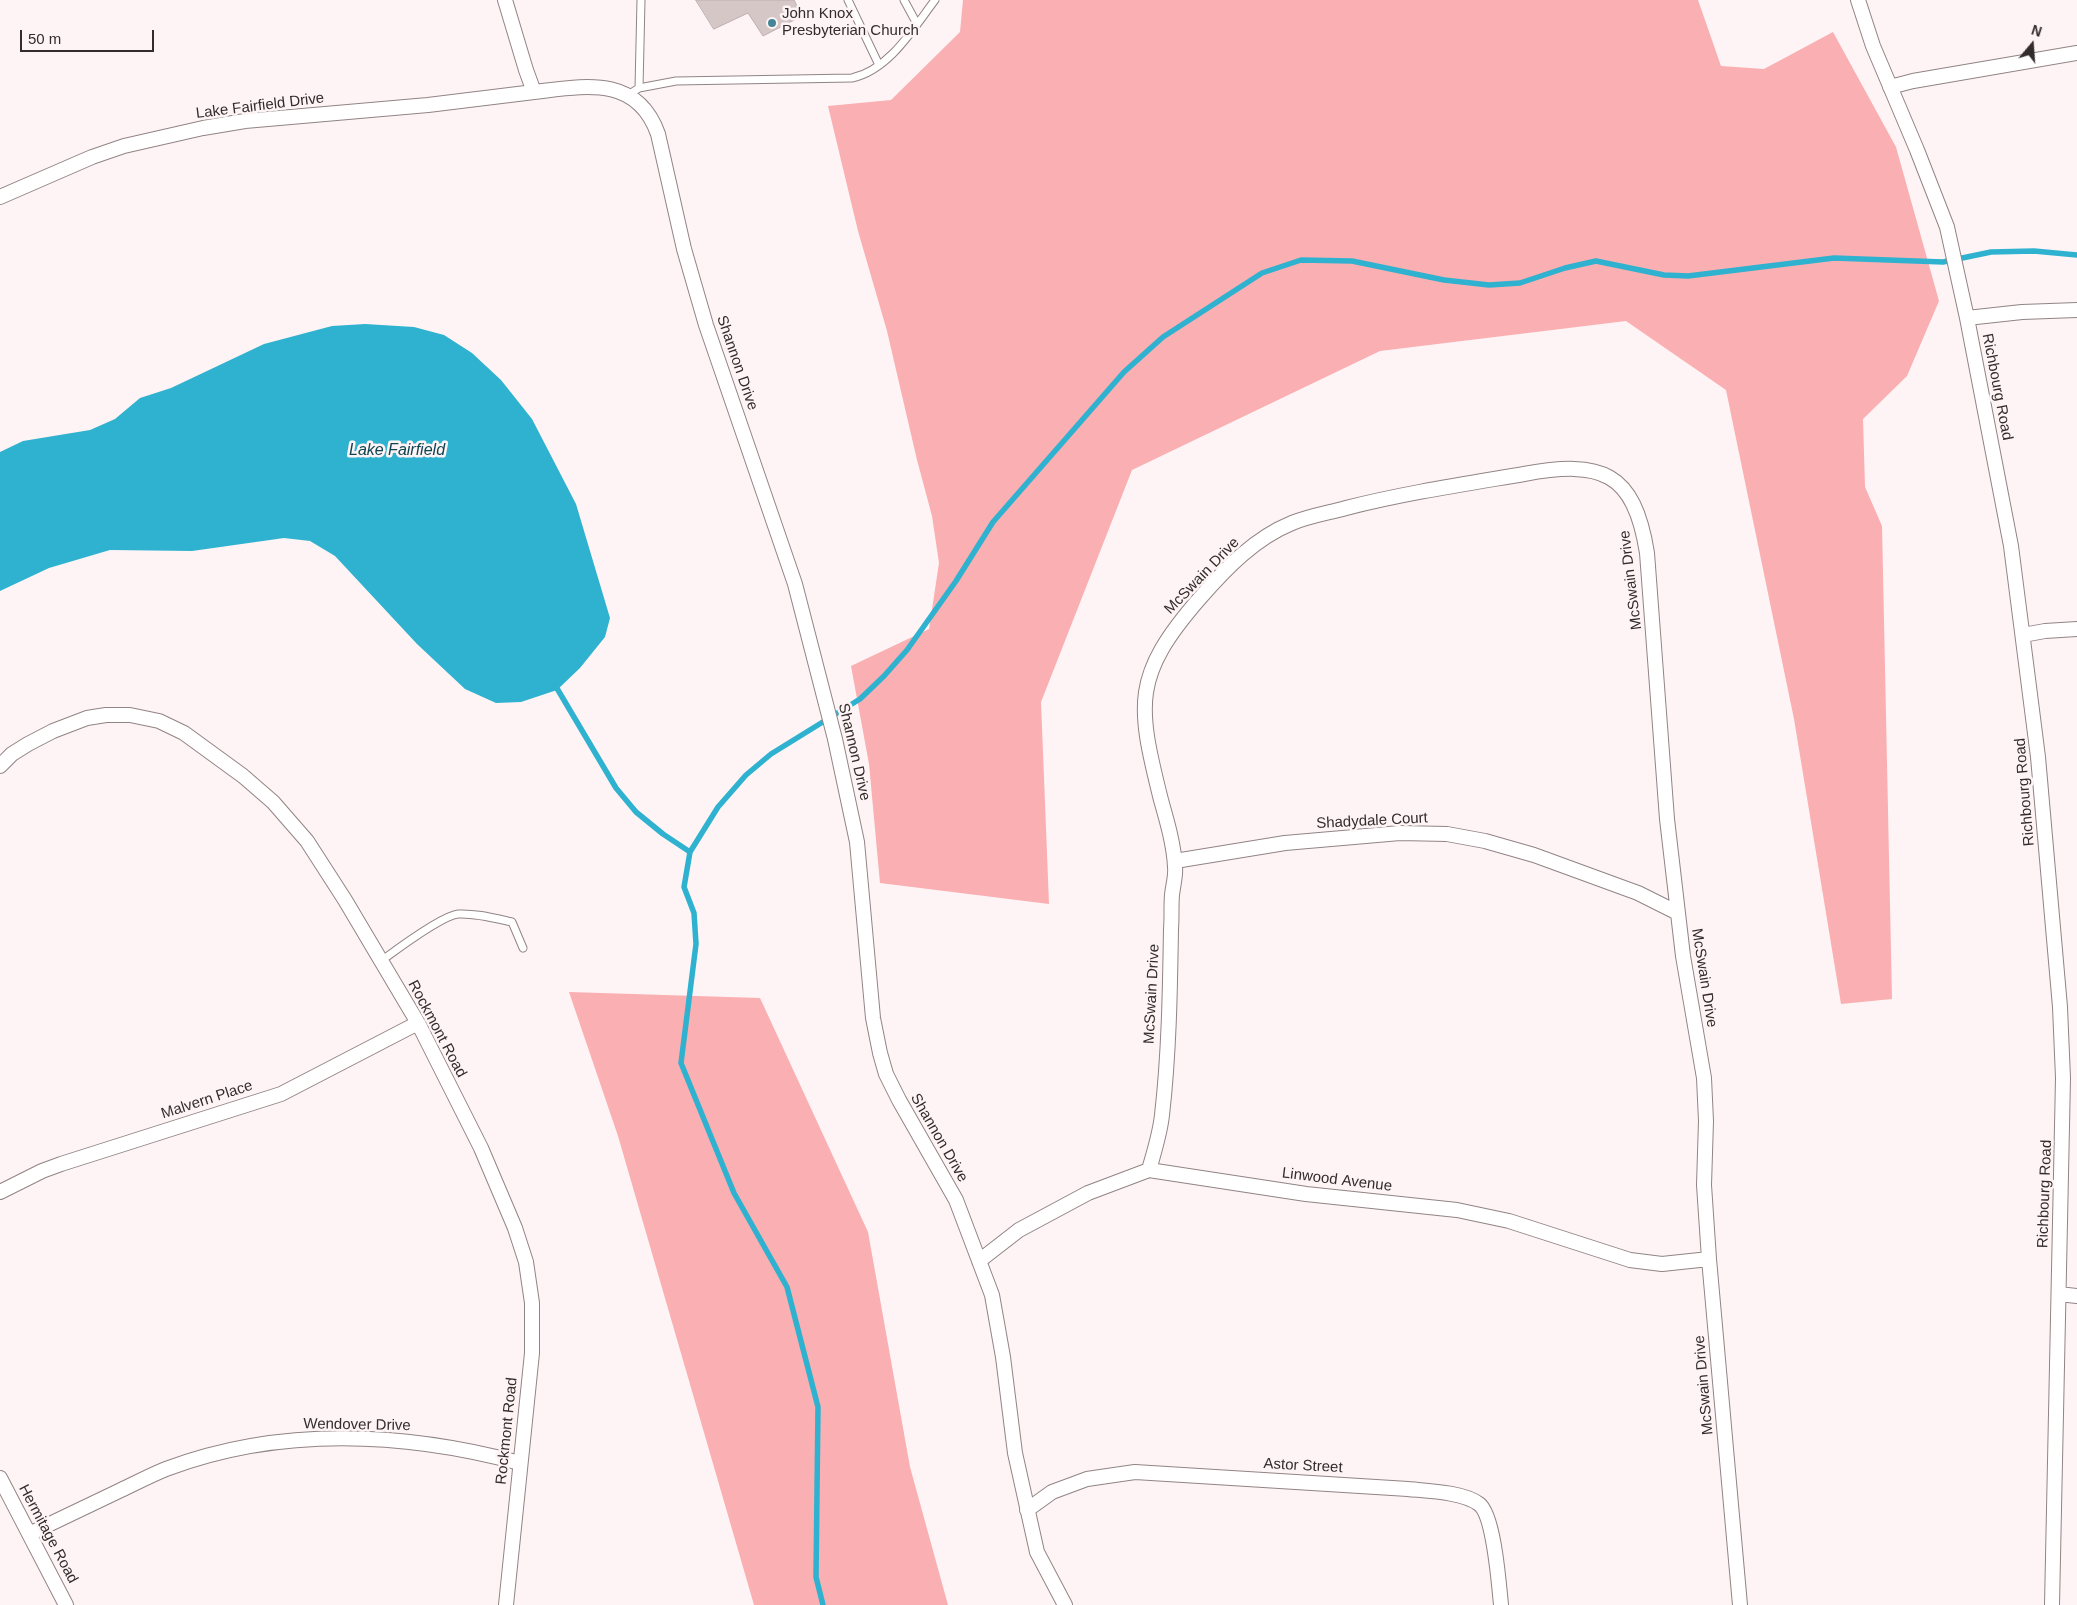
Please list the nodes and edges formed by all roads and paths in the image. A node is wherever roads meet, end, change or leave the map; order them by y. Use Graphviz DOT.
graph roads {
  1 [pos="505,0"];
  2 [pos="641,0"];
  3 [pos="848,0"];
  4 [pos="904,0"];
  5 [pos="935,0"];
  6 [pos="1858,0"];
  7 [pos="917,24"];
  8 [pos="2077,53"];
  9 [pos="879,65"];
  10 [pos="1890,87"];
  11 [pos="633,91"];
  12 [pos="534,92"];
  13 [pos="0,197"];
  14 [pos="2077,310"];
  15 [pos="1967,318"];
  16 [pos="2077,629"];
  17 [pos="2023,634"];
  18 [pos="0,766"];
  19 [pos="1175,861"];
  20 [pos="1678,912"];
  21 [pos="523,948"];
  22 [pos="381,961"];
  23 [pos="418,1023"];
  24 [pos="1149,1170"];
  25 [pos="0,1192"];
  26 [pos="1709,1259"];
  27 [pos="979,1261"];
  28 [pos="2059,1294"];
  29 [pos="2077,1296"];
  30 [pos="520,1463"];
  31 [pos="0,1478"];
  32 [pos="1028,1510"];
  33 [pos="29,1534"];
  34 [pos="66,1605"];
  35 [pos="506,1605"];
  36 [pos="1065,1605"];
  37 [pos="1502,1605"];
  38 [pos="1740,1605"];
  39 [pos="2052,1605"];
  1 -- 12 [label="street"];
  2 -- 11 [label="lane"];
  3 -- 9 [label="lane"];
  4 -- 7 [label="lane"];
  5 -- 7 [label="lane"];
  6 -- 10 [label="street, Richbourg Road"];
  7 -- 9 [label="lane"];
  8 -- 10 [label="street"];
  9 -- 11 [label="lane"];
  10 -- 15 [label="street, Richbourg Road"];
  11 -- 12 [label="street, Shannon Drive"];
  11 -- 27 [label="street, Shannon Drive"];
  12 -- 13 [label="street, Lake Fairfield Drive"];
  14 -- 15 [label="street"];
  15 -- 17 [label="street, Richbourg Road"];
  16 -- 17 [label="street"];
  17 -- 28 [label="street, Richbourg Road"];
  18 -- 22 [label="street, Rockmont Road"];
  19 -- 20 [label="street, Shadydale Court"];
  19 -- 20 [label="street, McSwain Drive"];
  19 -- 24 [label="street, McSwain Drive"];
  20 -- 26 [label="street, McSwain Drive"];
  21 -- 22 [label="lane"];
  22 -- 23 [label="street, Rockmont Road"];
  23 -- 25 [label="street, Malvern Place"];
  23 -- 30 [label="street, Rockmont Road"];
  24 -- 26 [label="street, Linwood Avenue"];
  24 -- 27 [label="street, Linwood Avenue"];
  26 -- 38 [label="street, McSwain Drive"];
  27 -- 32 [label="street, Shannon Drive"];
  28 -- 29 [label="street"];
  28 -- 39 [label="street, Richbourg Road"];
  30 -- 33 [label="street, Wendover Drive"];
  30 -- 35 [label="street, Rockmont Road"];
  31 -- 33 [label="street, Hermitage Road"];
  32 -- 36 [label="street, Shannon Drive"];
  32 -- 37 [label="street, Astor Street"];
  33 -- 34 [label="street, Hermitage Road"];
}
